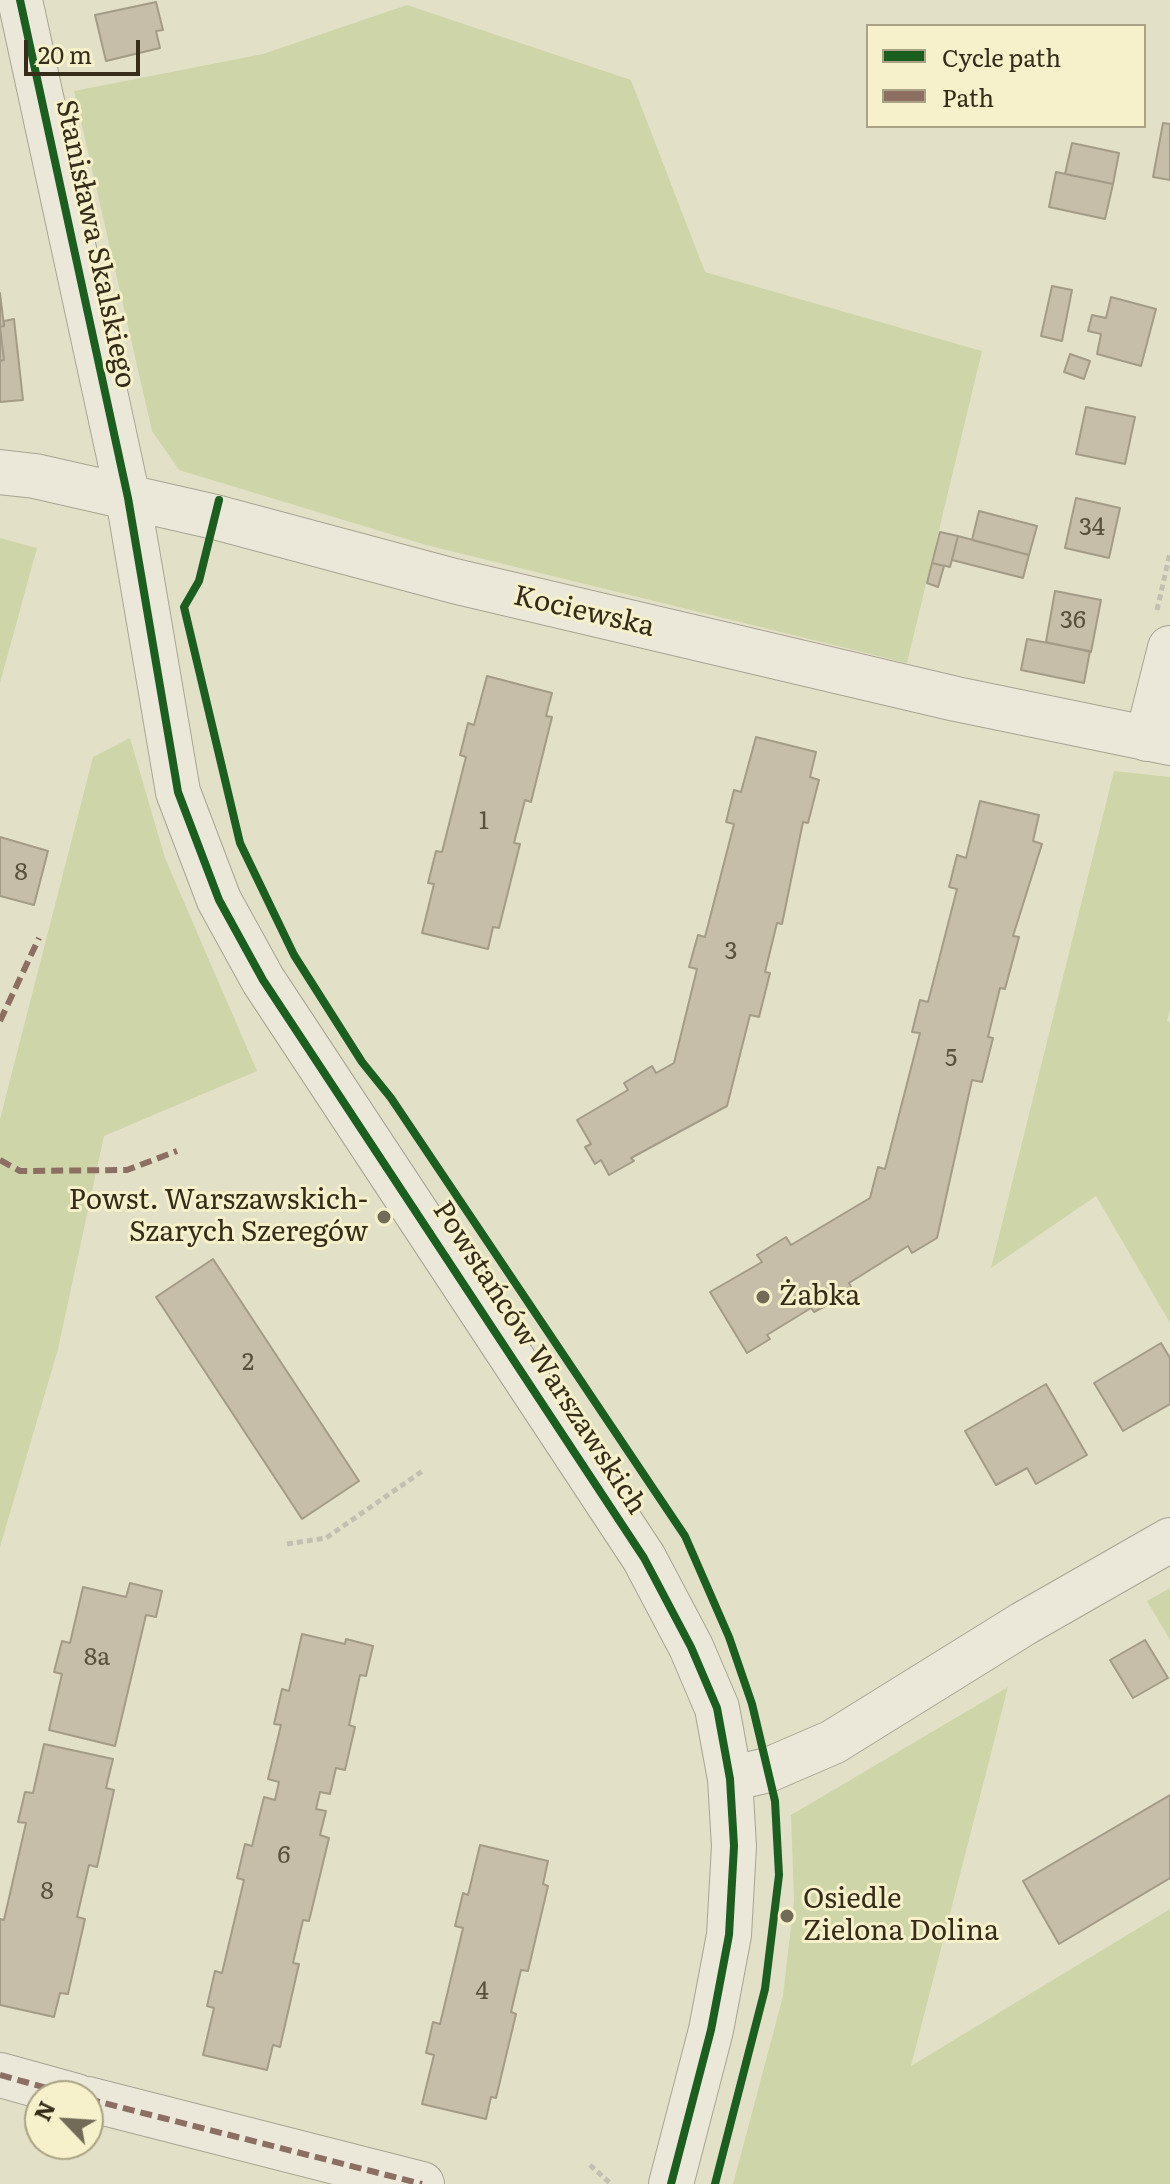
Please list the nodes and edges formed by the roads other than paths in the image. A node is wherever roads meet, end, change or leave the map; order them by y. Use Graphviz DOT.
graph roads {
  1 [pos="20,0"];
  2 [pos="0,472"];
  3 [pos="128,498"];
  4 [pos="1162,636"];
  5 [pos="1158,741"];
  6 [pos="1170,1540"];
  7 [pos="730,1779"];
  8 [pos="0,2075"];
  9 [pos="24,2082"];
  10 [pos="104,2103"];
  11 [pos="422,2184"];
  12 [pos="671,2184"];
  1 -- 3 [label="street, Stanisława Skalskiego"];
  2 -- 3 [label="street, Kociewska"];
  3 -- 5 [label="street, Kociewska"];
  3 -- 7 [label="street, Powstańców Warszawskich"];
  4 -- 5 [label="street"];
  6 -- 7 [label="street"];
  7 -- 12 [label="street, Powstańców Warszawskich"];
  8 -- 9 [label="street"];
  10 -- 11 [label="street"];
}
